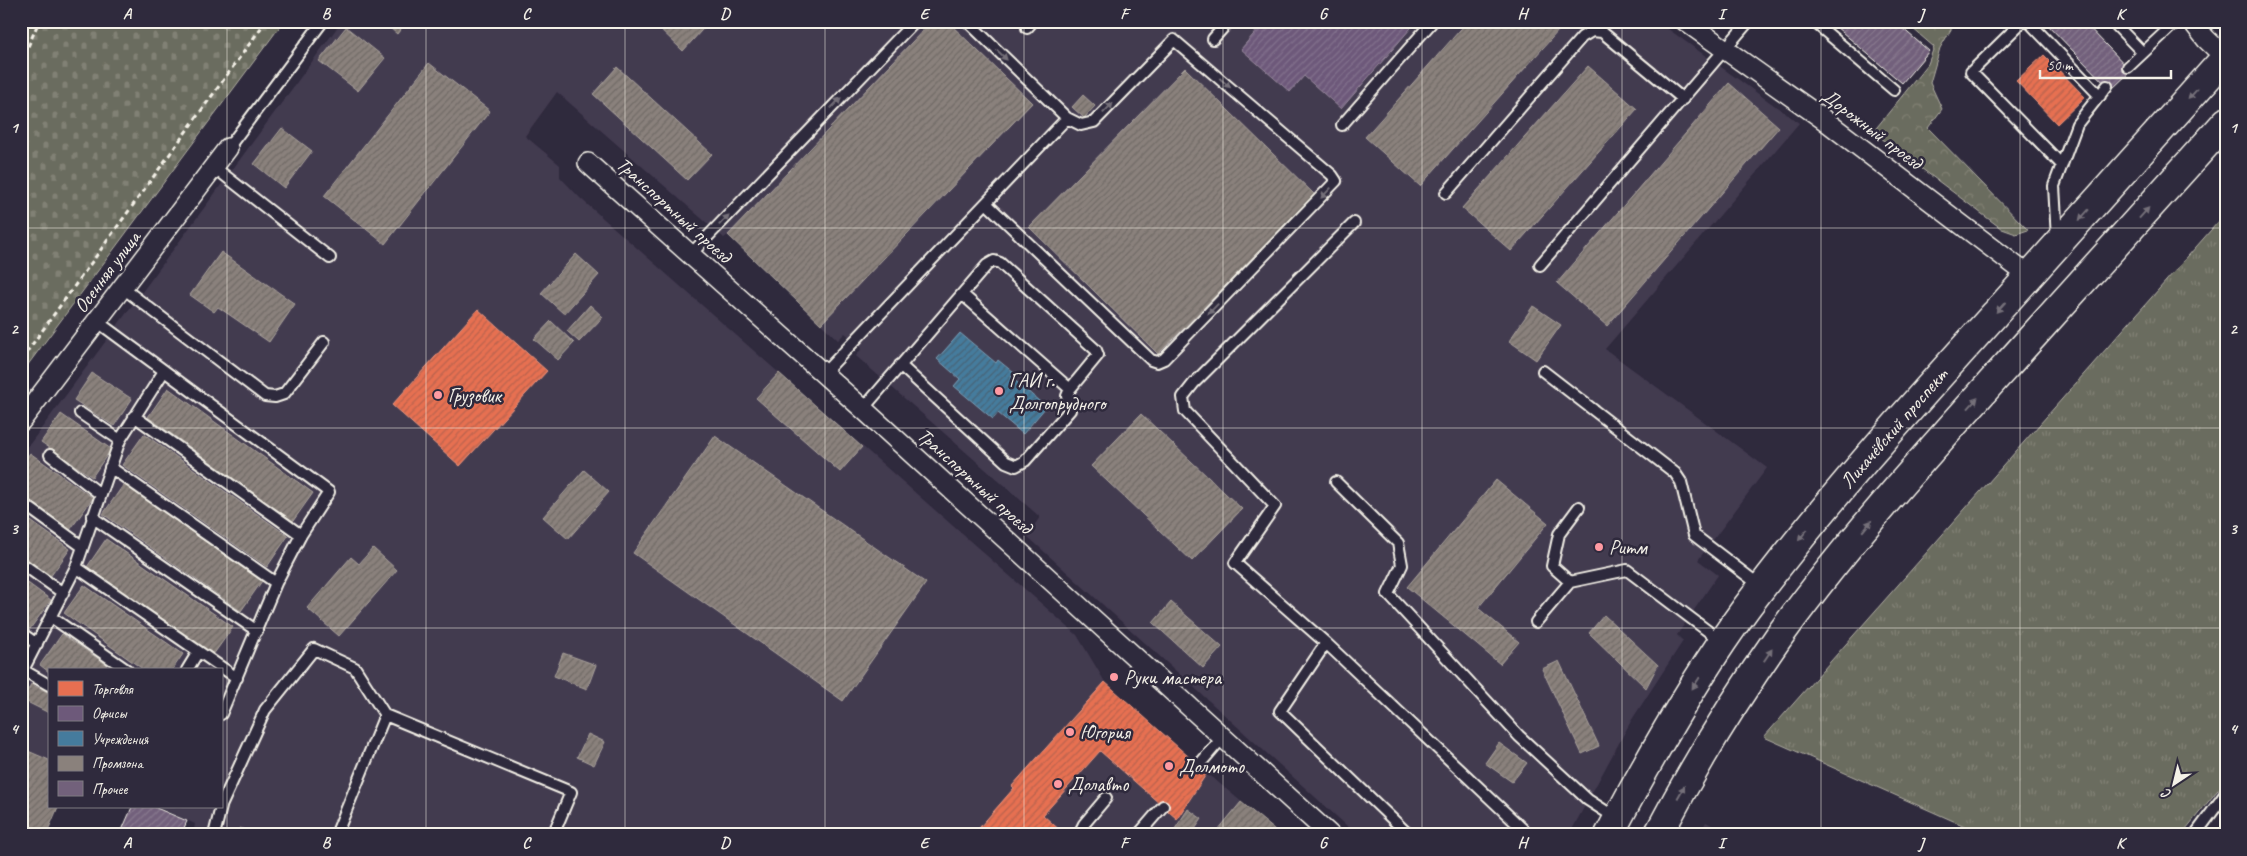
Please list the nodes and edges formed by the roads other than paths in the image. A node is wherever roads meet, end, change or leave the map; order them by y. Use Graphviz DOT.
graph roads {
  1 [pos="323,21"];
  2 [pos="914,21"];
  3 [pos="967,21"];
  4 [pos="1229,21"];
  5 [pos="1433,21"];
  6 [pos="1685,21"];
  7 [pos="1749,21"];
  8 [pos="1813,21"];
  9 [pos="2023,21"];
  10 [pos="2028,21"];
  11 [pos="2112,21"];
  12 [pos="2177,21"];
  13 [pos="2192,21"];
  14 [pos="1213,39"];
  15 [pos="1724,49"];
  16 [pos="2143,53"];
  17 [pos="2226,57"];
  18 [pos="2128,67"];
  19 [pos="2107,86"];
  20 [pos="1894,90"];
  21 [pos="2100,96"];
  22 [pos="1683,99"];
  23 [pos="1068,118"];
  24 [pos="2226,122"];
  25 [pos="1342,125"];
  26 [pos="228,148"];
  27 [pos="588,163"];
  28 [pos="2062,165"];
  29 [pos="214,167"];
  30 [pos="1446,193"];
  31 [pos="986,203"];
  32 [pos="1354,223"];
  33 [pos="2058,244"];
  34 [pos="690,255"];
  35 [pos="330,258"];
  36 [pos="1540,265"];
  37 [pos="2029,276"];
  38 [pos="123,288"];
  39 [pos="962,294"];
  40 [pos="98,322"];
  41 [pos="324,342"];
  42 [pos="900,365"];
  43 [pos="1543,371"];
  44 [pos="164,372"];
  45 [pos="823,374"];
  46 [pos="1070,390"];
  47 [pos="863,409"];
  48 [pos="80,413"];
  49 [pos="134,416"];
  50 [pos="21,421"];
  51 [pos="120,440"];
  52 [pos="50,455"];
  53 [pos="110,467"];
  54 [pos="1336,482"];
  55 [pos="100,494"];
  56 [pos="21,502"];
  57 [pos="1579,507"];
  58 [pos="92,518"];
  59 [pos="301,535"];
  60 [pos="82,547"];
  61 [pos="21,563"];
  62 [pos="76,567"];
  63 [pos="1570,582"];
  64 [pos="276,583"];
  65 [pos="1763,587"];
  66 [pos="63,593"];
  67 [pos="51,617"];
  68 [pos="1536,622"];
  69 [pos="257,631"];
  70 [pos="21,633"];
  71 [pos="1326,643"];
  72 [pos="1723,643"];
  73 [pos="36,644"];
  74 [pos="198,652"];
  75 [pos="124,668"];
  76 [pos="188,668"];
  77 [pos="22,672"];
  78 [pos="237,678"];
  79 [pos="48,685"];
  80 [pos="222,712"];
  81 [pos="385,715"];
  82 [pos="1223,737"];
  83 [pos="1198,766"];
  84 [pos="2226,793"];
  85 [pos="1106,798"];
  86 [pos="222,805"];
  87 [pos="1163,806"];
  88 [pos="221,808"];
  89 [pos="1613,827"];
  90 [pos="214,835"];
  91 [pos="336,835"];
  92 [pos="553,835"];
  93 [pos="1082,835"];
  94 [pos="1138,835"];
  95 [pos="1330,835"];
  96 [pos="1409,835"];
  97 [pos="1529,835"];
  98 [pos="1658,835"];
  99 [pos="2195,835"];
  1 -- 26 [label="lane"];
  34 -- 2 [label="lane, one-way"];
  3 -- 23 [label="lane, one-way"];
  4 -- 14 [label="lane"];
  5 -- 25 [label="lane"];
  6 -- 15 [label="street, Дорожный проезд"];
  7 -- 15 [label="lane"];
  8 -- 20 [label="lane"];
  9 -- 28 [label="lane"];
  10 -- 21 [label="lane"];
  11 -- 16 [label="lane"];
  12 -- 16 [label="lane"];
  13 -- 17 [label="street"];
  15 -- 22 [label="lane"];
  15 -- 37 [label="street, Дорожный проезд"];
  16 -- 18 [label="lane"];
  17 -- 33 [label="main road, Лихачёвский проспект, one-way"];
  19 -- 21 [label="lane"];
  21 -- 28 [label="lane"];
  22 -- 30 [label="lane"];
  22 -- 36 [label="lane"];
  23 -- 31 [label="lane"];
  23 -- 31 [label="lane, one-way"];
  98 -- 24 [label="main road, one-way"];
  26 -- 29 [label="street, Осенняя улица"];
  27 -- 34 [label="street, Транспортный проезд"];
  28 -- 33 [label="lane"];
  29 -- 35 [label="lane"];
  29 -- 38 [label="street, Осенняя улица"];
  31 -- 45 [label="lane"];
  32 -- 71 [label="lane"];
  33 -- 37 [label="main road, Лихачёвский проспект"];
  34 -- 45 [label="street, Транспортный проезд"];
  37 -- 65 [label="main road, Лихачёвский проспект, one-way"];
  38 -- 40 [label="street, Осенняя улица"];
  38 -- 41 [label="lane"];
  39 -- 42 [label="lane"];
  39 -- 46 [label="lane"];
  39 -- 46 [label="lane"];
  40 -- 44 [label="lane"];
  40 -- 50 [label="street, Осенняя улица"];
  42 -- 46 [label="lane"];
  42 -- 47 [label="lane"];
  43 -- 65 [label="lane"];
  44 -- 49 [label="lane"];
  44 -- 59 [label="lane"];
  45 -- 47 [label="street, Транспортный проезд"];
  47 -- 82 [label="street, Транспортный проезд"];
  48 -- 51 [label="lane"];
  49 -- 51 [label="lane"];
  49 -- 59 [label="lane"];
  51 -- 53 [label="lane"];
  52 -- 55 [label="lane"];
  53 -- 55 [label="lane"];
  53 -- 64 [label="lane"];
  54 -- 89 [label="lane"];
  55 -- 58 [label="lane"];
  56 -- 60 [label="lane"];
  57 -- 63 [label="lane"];
  58 -- 60 [label="lane"];
  58 -- 69 [label="lane"];
  59 -- 64 [label="lane"];
  60 -- 62 [label="lane"];
  61 -- 66 [label="lane"];
  62 -- 66 [label="lane"];
  62 -- 74 [label="lane"];
  63 -- 68 [label="lane"];
  63 -- 72 [label="lane"];
  64 -- 69 [label="lane"];
  65 -- 72 [label="main road, Лихачёвский проспект"];
  66 -- 67 [label="lane"];
  67 -- 73 [label="lane"];
  67 -- 75 [label="lane"];
  69 -- 78 [label="lane"];
  70 -- 73 [label="lane"];
  71 -- 96 [label="lane"];
  71 -- 97 [label="lane"];
  72 -- 89 [label="main road, Лихачёвский проспект, one-way"];
  73 -- 77 [label="lane"];
  74 -- 76 [label="lane"];
  74 -- 78 [label="lane"];
  77 -- 79 [label="lane"];
  78 -- 80 [label="lane"];
  81 -- 86 [label="lane"];
  81 -- 91 [label="lane"];
  81 -- 92 [label="lane"];
  82 -- 83 [label="lane"];
  82 -- 95 [label="street, Транспортный проезд"];
  84 -- 99 [label="lane"];
  85 -- 93 [label="lane"];
  87 -- 94 [label="lane"];
  88 -- 90 [label="lane"];
}
